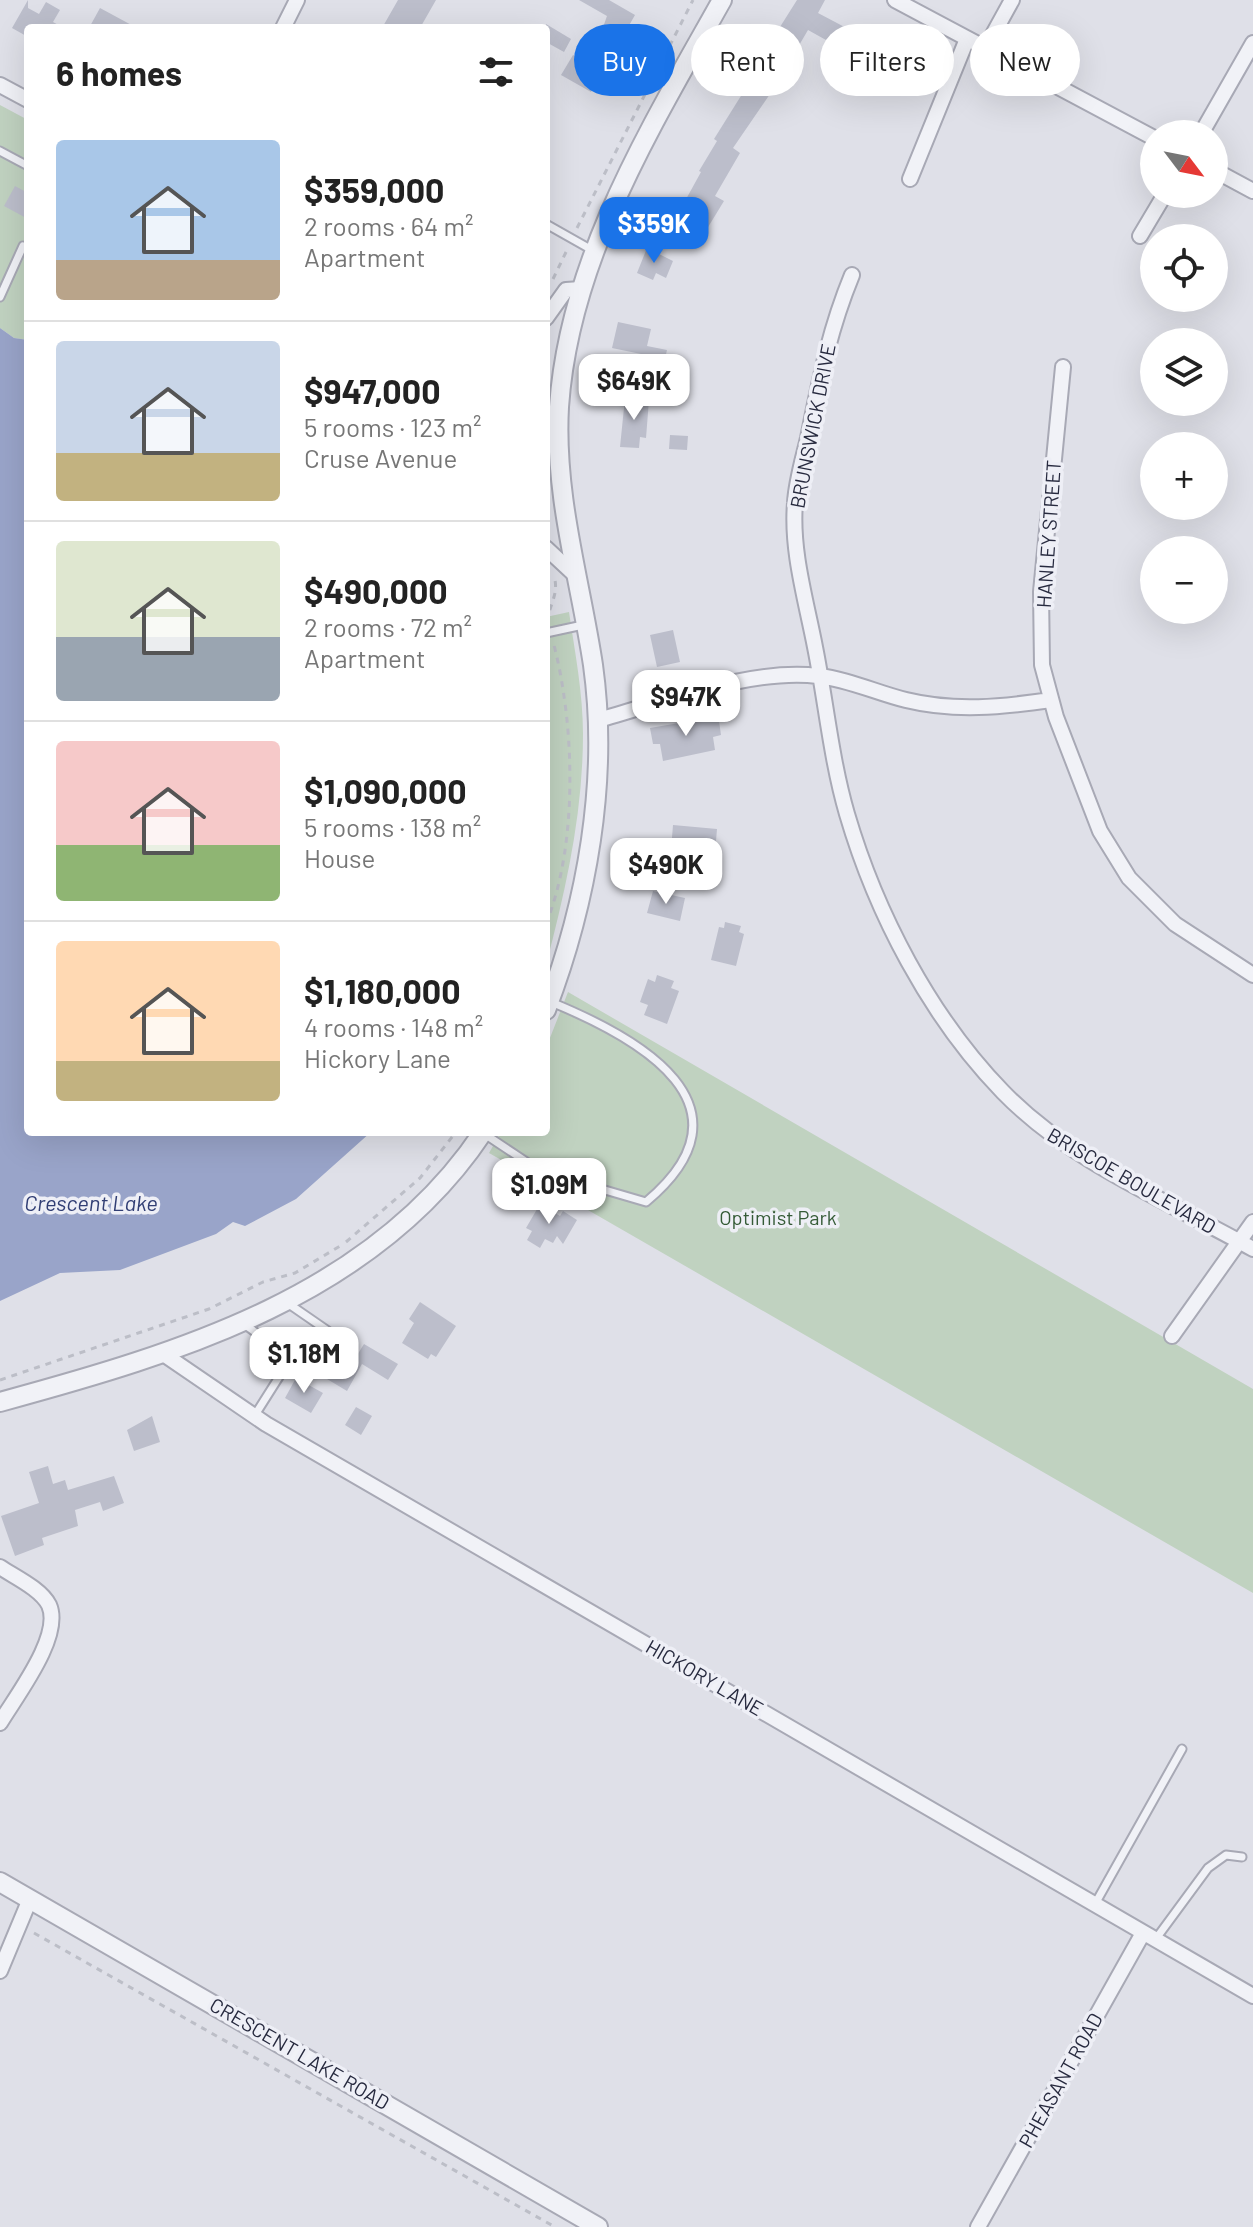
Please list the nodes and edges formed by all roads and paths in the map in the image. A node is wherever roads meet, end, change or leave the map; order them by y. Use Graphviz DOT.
graph roads {
  1 [pos="297,0"];
  2 [pos="693,0"];
  3 [pos="722,0"];
  4 [pos="895,0"];
  5 [pos="1012,0"];
  6 [pos="285,24"];
  7 [pos="999,24"];
  8 [pos="967,39"];
  9 [pos="970,41"];
  10 [pos="1253,43"];
  11 [pos="0,85"];
  12 [pos="1074,96"];
  13 [pos="24,98"];
  14 [pos="1209,120"];
  15 [pos="1140,131"];
  16 [pos="0,151"];
  17 [pos="24,164"];
  18 [pos="1228,178"];
  19 [pos="910,179"];
  20 [pos="1253,191"];
  21 [pos="550,226"];
  22 [pos="572,239"];
  23 [pos="23,246"];
  24 [pos="594,252"];
  25 [pos="852,275"];
  26 [pos="3,282"];
  27 [pos="551,285"];
  28 [pos="581,289"];
  29 [pos="0,297"];
  30 [pos="550,312"];
  31 [pos="1063,367"];
  32 [pos="550,552"];
  33 [pos="550,560"];
  34 [pos="575,575"];
  35 [pos="550,606"];
  36 [pos="585,624"];
  37 [pos="550,632"];
  38 [pos="550,640"];
  39 [pos="820,676"];
  40 [pos="1051,700"];
  41 [pos="598,720"];
  42 [pos="550,914"];
  43 [pos="1253,975"];
  44 [pos="550,999"];
  45 [pos="550,1007"];
  46 [pos="453,1136"];
  47 [pos="481,1136"];
  48 [pos="488,1136"];
  49 [pos="1253,1222"];
  50 [pos="1246,1245"];
  51 [pos="285,1302"];
  52 [pos="241,1322"];
  53 [pos="1172,1336"];
  54 [pos="162,1353"];
  55 [pos="291,1358"];
  56 [pos="0,1380"];
  57 [pos="0,1402"];
  58 [pos="253,1417"];
  59 [pos="0,1567"];
  60 [pos="0,1723"];
  61 [pos="1182,1749"];
  62 [pos="1242,1857"];
  63 [pos="0,1882"];
  64 [pos="30,1899"];
  65 [pos="1095,1904"];
  66 [pos="19,1925"];
  67 [pos="1149,1936"];
  68 [pos="0,1971"];
  69 [pos="1253,1996"];
  70 [pos="555,2227"];
  71 [pos="598,2227"];
  72 [pos="978,2227"];
  1 -- 6 [label="street"];
  2 -- 22 [label="path"];
  3 -- 24 [label="street"];
  4 -- 8 [label="street"];
  5 -- 7 [label="street"];
  8 -- 9 [label="street"];
  8 -- 19 [label="street"];
  10 -- 14 [label="street"];
  11 -- 13 [label="street"];
  12 -- 15 [label="street"];
  16 -- 17 [label="lane"];
  18 -- 20 [label="street"];
  21 -- 22 [label="lane"];
  22 -- 24 [label="lane"];
  22 -- 27 [label="path"];
  23 -- 26 [label="lane"];
  24 -- 28 [label="street"];
  25 -- 39 [label="street, BRUNSWICK DRIVE"];
  26 -- 29 [label="lane"];
  28 -- 30 [label="street"];
  28 -- 34 [label="street"];
  31 -- 40 [label="street, HANLEY STREET"];
  32 -- 34 [label="street"];
  33 -- 35 [label="path"];
  34 -- 36 [label="street"];
  36 -- 37 [label="lane"];
  36 -- 41 [label="street"];
  38 -- 42 [label="path"];
  39 -- 40 [label="street"];
  39 -- 41 [label="street"];
  39 -- 50 [label="street, BRISCOE BOULEVARD"];
  40 -- 43 [label="street, HANLEY STREET"];
  41 -- 44 [label="street"];
  45 -- 48 [label="lane"];
  46 -- 56 [label="path"];
  47 -- 51 [label="street"];
  49 -- 50 [label="street"];
  50 -- 53 [label="street"];
  51 -- 52 [label="street"];
  51 -- 55 [label="lane"];
  52 -- 54 [label="street"];
  52 -- 55 [label="lane"];
  54 -- 57 [label="street"];
  54 -- 58 [label="street, HICKORY LANE"];
  55 -- 58 [label="lane"];
  58 -- 65 [label="street, HICKORY LANE"];
  59 -- 60 [label="street"];
  61 -- 65 [label="lane"];
  62 -- 67 [label="lane"];
  63 -- 64 [label="street, CRESCENT LAKE ROAD"];
  64 -- 66 [label="street"];
  64 -- 71 [label="street, CRESCENT LAKE ROAD"];
  65 -- 67 [label="street, HICKORY LANE"];
  66 -- 68 [label="street"];
  66 -- 70 [label="path"];
  67 -- 69 [label="street, HICKORY LANE"];
  67 -- 72 [label="street, PHEASANT ROAD"];
}
